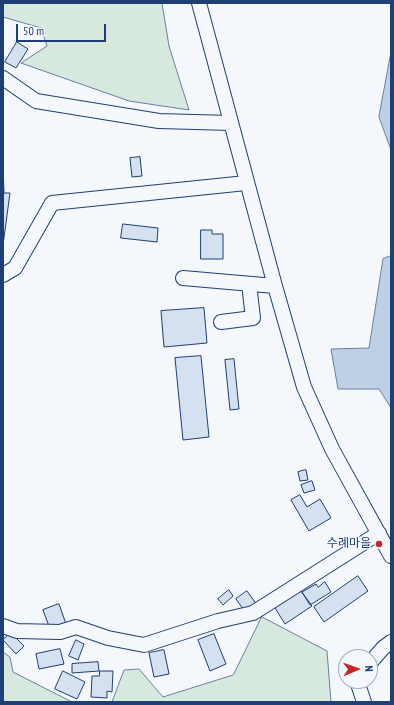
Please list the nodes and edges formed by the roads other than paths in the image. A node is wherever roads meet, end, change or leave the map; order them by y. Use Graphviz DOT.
graph roads {
  1 [pos="199,3"];
  2 [pos="3,78"];
  3 [pos="230,123"];
  4 [pos="246,183"];
  5 [pos="3,275"];
  6 [pos="182,278"];
  7 [pos="249,284"];
  8 [pos="275,286"];
  9 [pos="221,322"];
  10 [pos="379,533"];
  11 [pos="391,556"];
  12 [pos="3,626"];
  13 [pos="391,642"];
  14 [pos="378,653"];
  15 [pos="360,689"];
  16 [pos="364,702"];
  1 -- 3 [label="street"];
  2 -- 3 [label="street"];
  3 -- 4 [label="street"];
  4 -- 5 [label="street"];
  4 -- 8 [label="street"];
  6 -- 7 [label="street"];
  7 -- 8 [label="street"];
  7 -- 9 [label="street"];
  8 -- 10 [label="street"];
  10 -- 11 [label="street"];
  10 -- 12 [label="street"];
  13 -- 14 [label="street"];
  15 -- 16 [label="street"];
}
